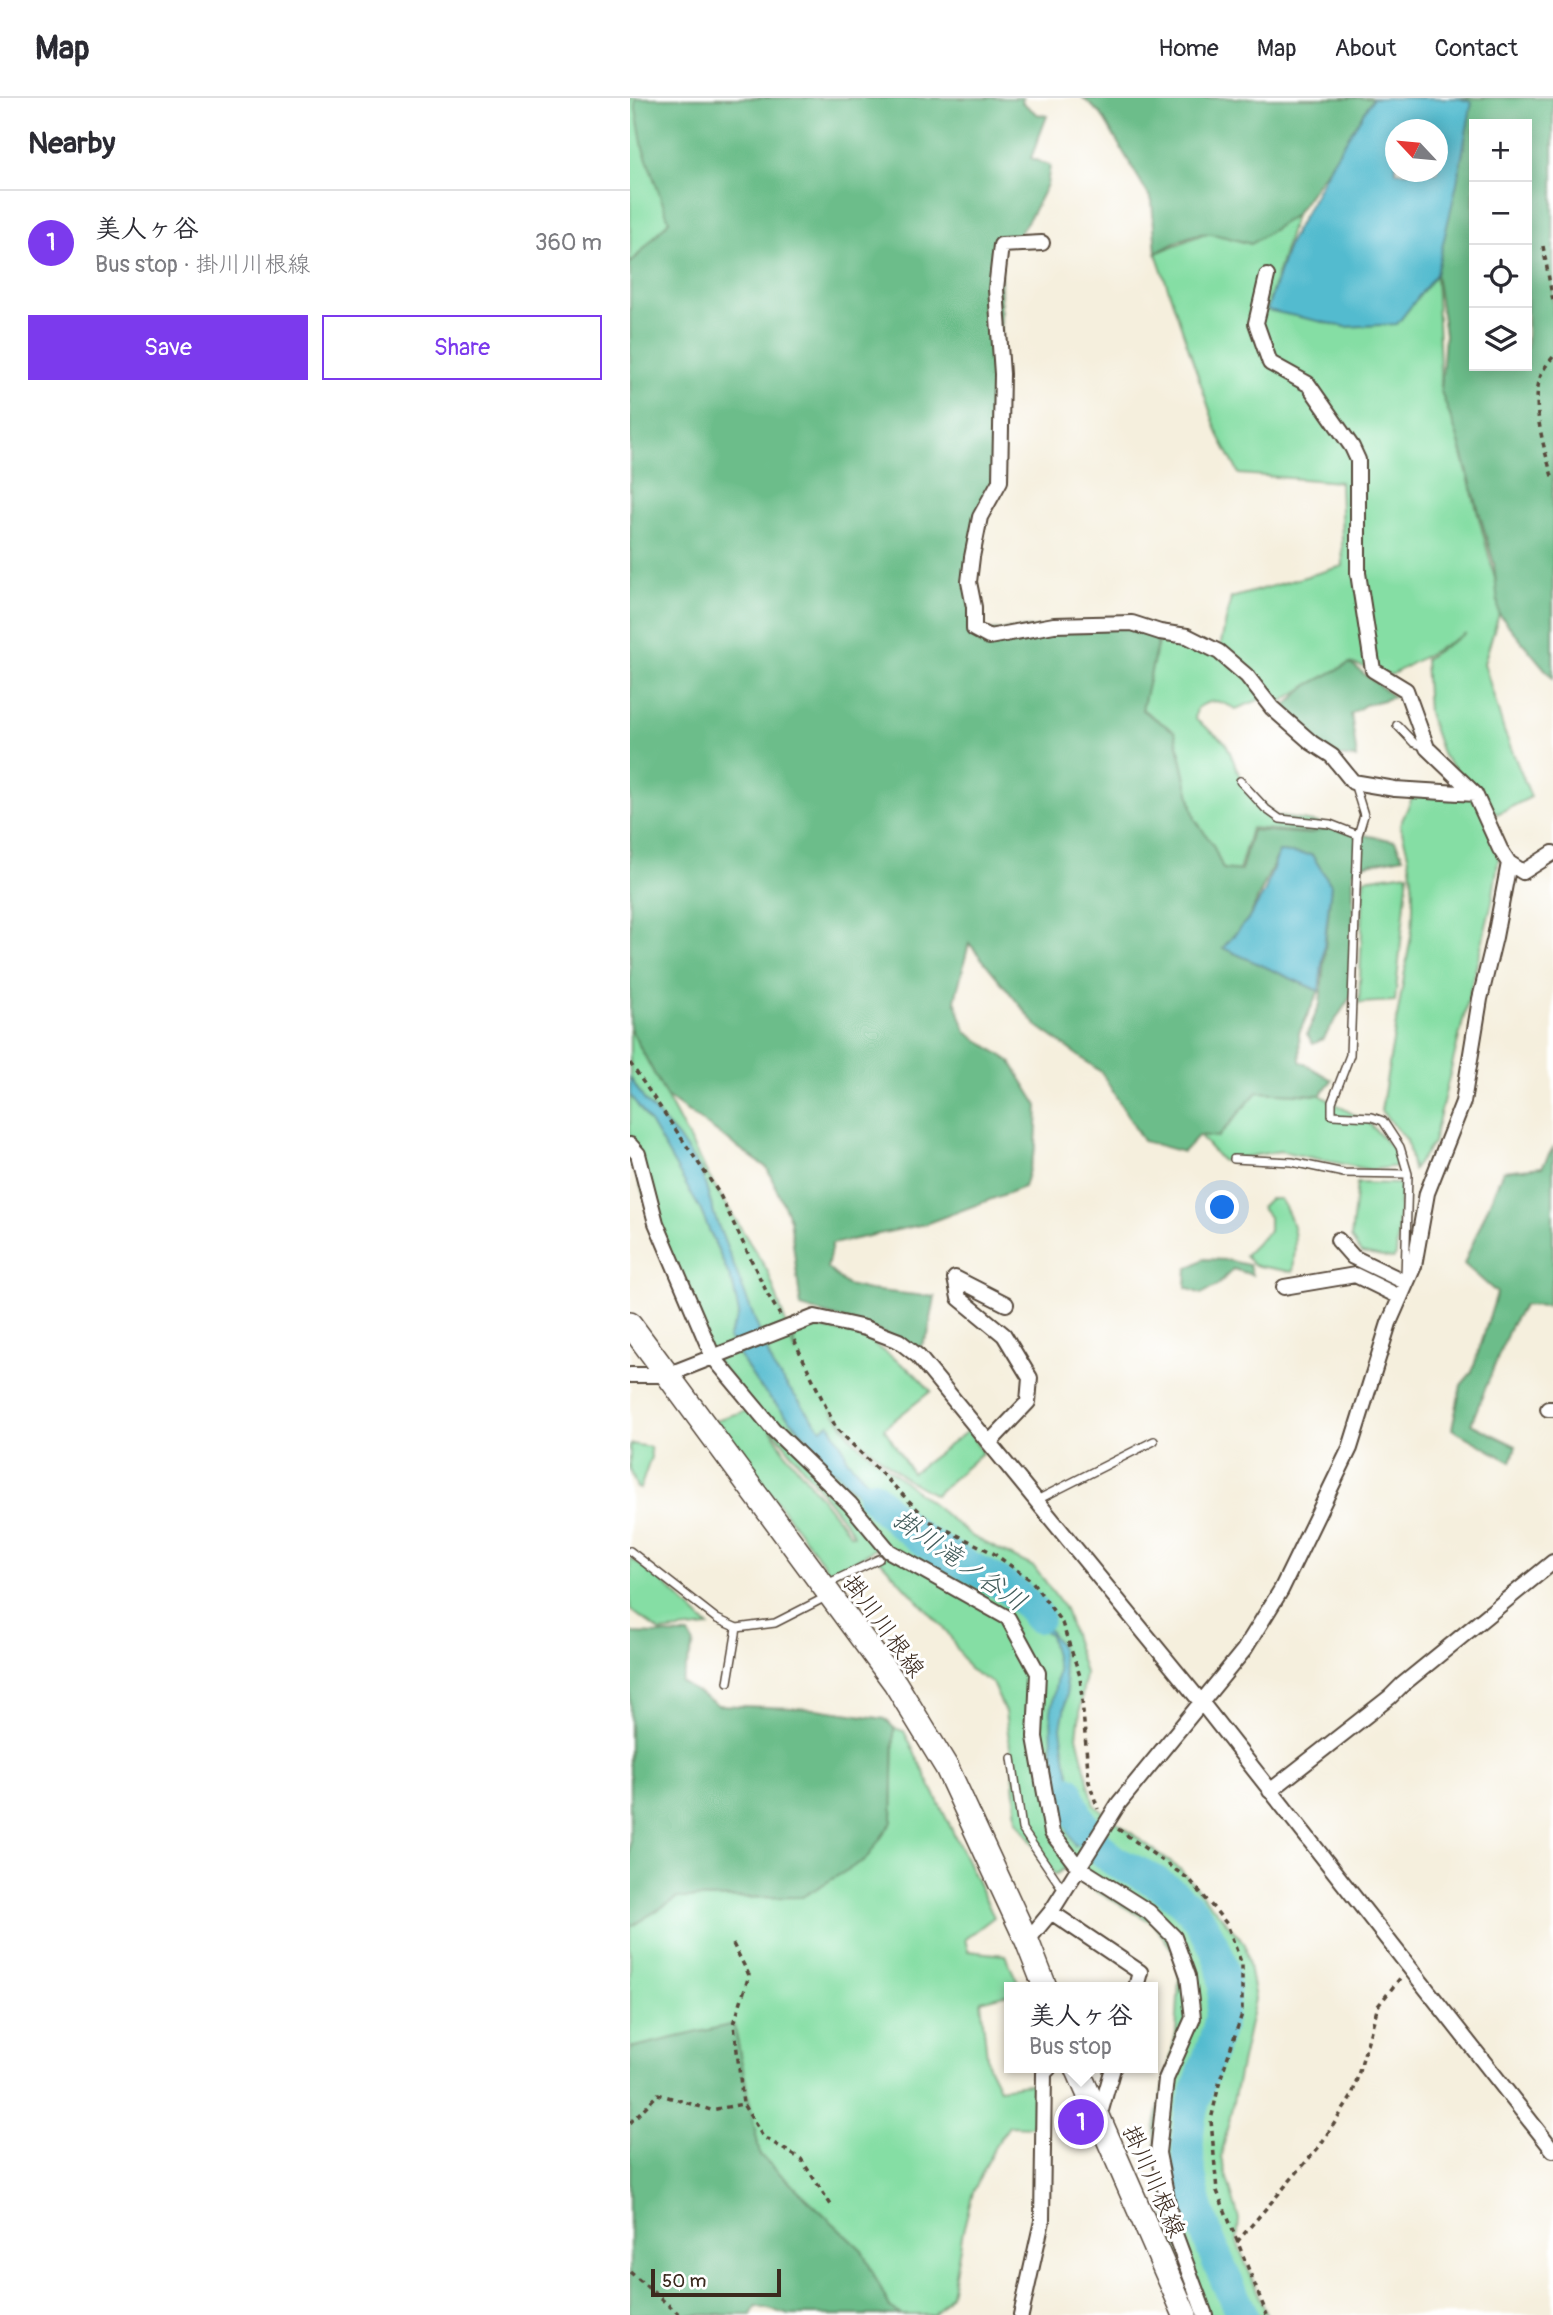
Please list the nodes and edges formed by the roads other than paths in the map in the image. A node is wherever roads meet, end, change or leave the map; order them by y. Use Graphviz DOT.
graph roads {
  1 [pos="1042,243"];
  2 [pos="1267,276"];
  3 [pos="1397,725"];
  4 [pos="1427,748"];
  5 [pos="1240,781"];
  6 [pos="1353,782"];
  7 [pos="1475,794"];
  8 [pos="1358,835"];
  9 [pos="1553,853"];
  10 [pos="1508,863"];
  11 [pos="630,1145"];
  12 [pos="1234,1159"];
  13 [pos="1408,1174"];
  14 [pos="1338,1240"];
  15 [pos="1284,1287"];
  16 [pos="1403,1290"];
  17 [pos="1006,1304"];
  18 [pos="630,1324"];
  19 [pos="713,1357"];
  20 [pos="630,1375"];
  21 [pos="667,1375"];
  22 [pos="1154,1441"];
  23 [pos="989,1443"];
  24 [pos="1037,1501"];
  25 [pos="630,1551"];
  26 [pos="879,1559"];
  27 [pos="1553,1562"];
  28 [pos="826,1591"];
  29 [pos="737,1628"];
  30 [pos="728,1682"];
  31 [pos="1201,1702"];
  32 [pos="1012,1758"];
  33 [pos="1270,1791"];
  34 [pos="1081,1862"];
  35 [pos="1064,1892"];
  36 [pos="1051,1912"];
  37 [pos="1027,1941"];
  38 [pos="1043,1982"];
  39 [pos="1137,1982"];
  40 [pos="1044,2073"];
  41 [pos="1079,2073"];
  42 [pos="1112,2073"];
  43 [pos="1098,2119"];
  44 [pos="1553,2150"];
  45 [pos="1021,2315"];
  46 [pos="1185,2315"];
  47 [pos="1205,2315"];
  1 -- 6 [label="street"];
  2 -- 4 [label="street"];
  3 -- 4 [label="lane"];
  4 -- 7 [label="street"];
  5 -- 8 [label="lane"];
  6 -- 7 [label="street"];
  6 -- 8 [label="lane"];
  7 -- 10 [label="street"];
  8 -- 13 [label="lane"];
  9 -- 10 [label="street"];
  10 -- 16 [label="street"];
  11 -- 19 [label="street"];
  12 -- 13 [label="lane"];
  13 -- 16 [label="lane"];
  14 -- 16 [label="street"];
  15 -- 16 [label="street"];
  16 -- 31 [label="street"];
  17 -- 23 [label="street"];
  18 -- 21 [label="main road, 掛川川根線"];
  19 -- 21 [label="street"];
  19 -- 23 [label="street"];
  19 -- 34 [label="street"];
  20 -- 21 [label="street"];
  21 -- 28 [label="main road, 掛川川根線"];
  22 -- 24 [label="lane"];
  23 -- 24 [label="street"];
  24 -- 31 [label="street"];
  25 -- 29 [label="lane"];
  26 -- 28 [label="lane"];
  27 -- 33 [label="street"];
  28 -- 29 [label="lane"];
  28 -- 37 [label="main road, 掛川川根線"];
  29 -- 30 [label="lane"];
  31 -- 33 [label="street"];
  31 -- 34 [label="street"];
  32 -- 35 [label="lane"];
  33 -- 44 [label="street"];
  34 -- 35 [label="street"];
  34 -- 47 [label="street"];
  35 -- 36 [label="street"];
  36 -- 37 [label="street"];
  36 -- 39 [label="street"];
  37 -- 38 [label="main road, 掛川川根線"];
  40 -- 45 [label="street"];
  41 -- 43 [label="main road, 掛川川根線"];
  42 -- 43 [label="street"];
  43 -- 46 [label="main road, 掛川川根線"];
}
